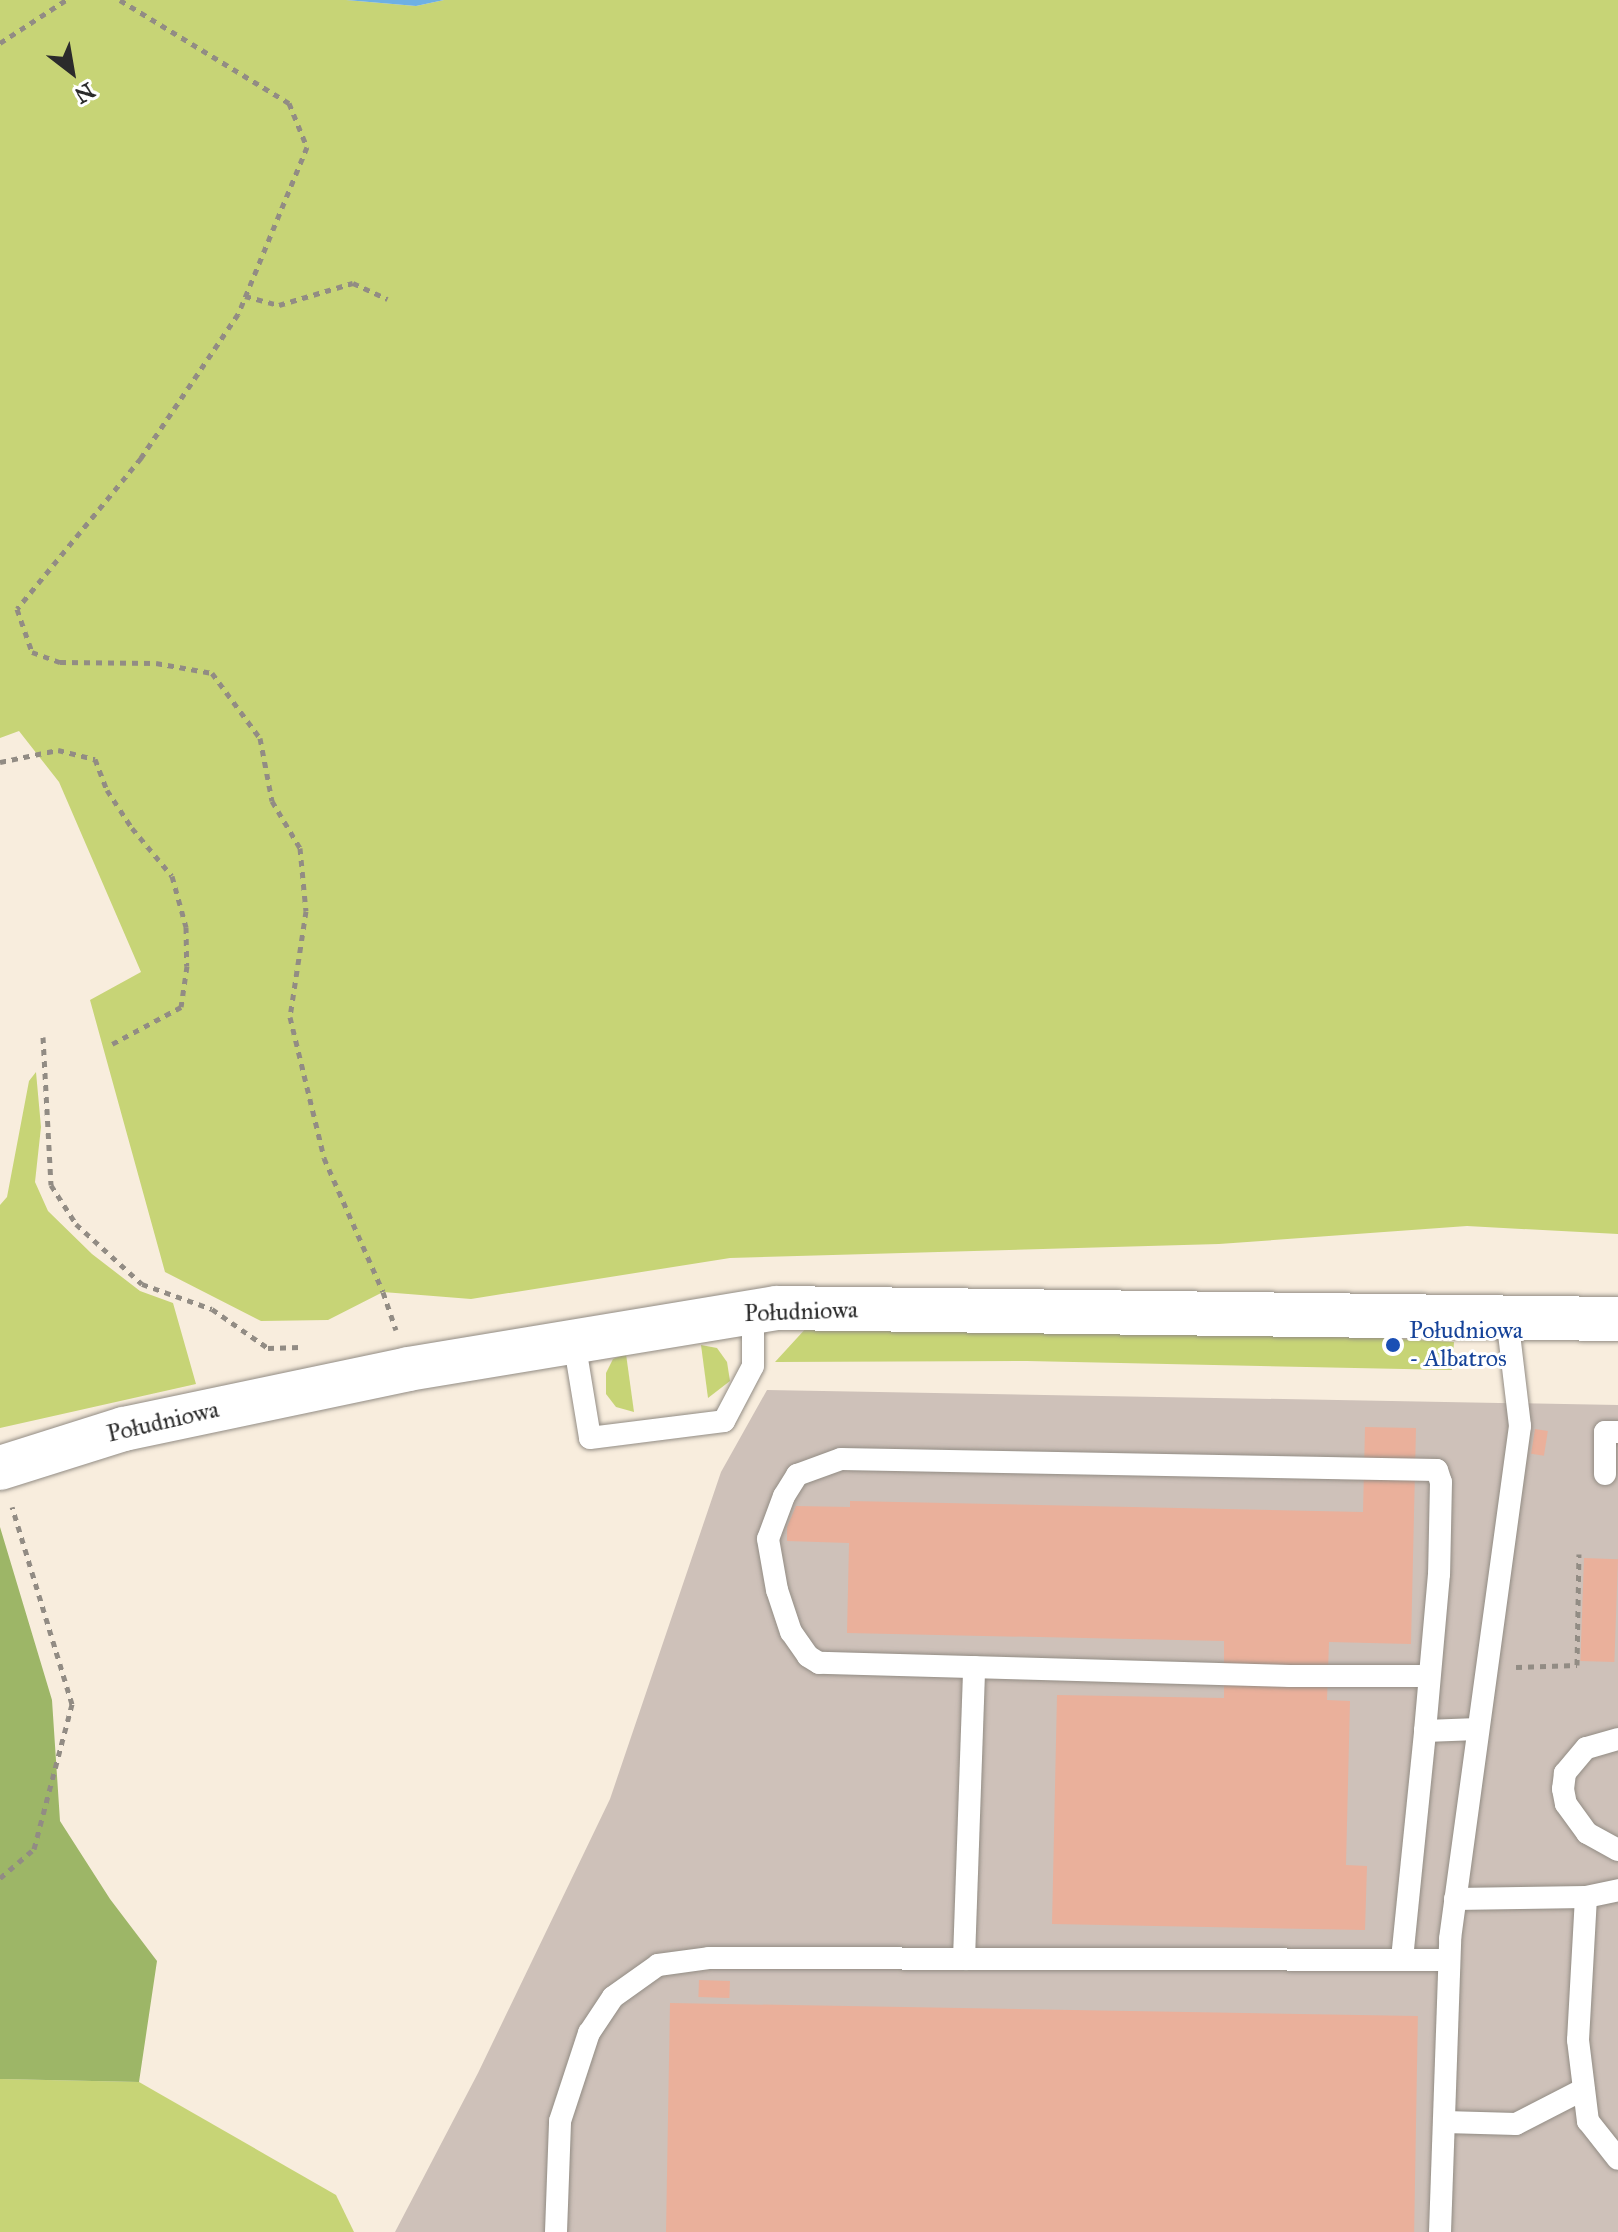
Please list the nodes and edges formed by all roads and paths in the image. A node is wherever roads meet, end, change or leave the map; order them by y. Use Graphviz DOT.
graph roads {
  1 [pos="66,0"];
  2 [pos="120,0"];
  3 [pos="0,43"];
  4 [pos="245,296"];
  5 [pos="387,299"];
  6 [pos="0,762"];
  7 [pos="43,1037"];
  8 [pos="112,1044"];
  9 [pos="753,1312"];
  10 [pos="1507,1317"];
  11 [pos="1618,1319"];
  12 [pos="574,1341"];
  13 [pos="311,1347"];
  14 [pos="408,1369"];
  15 [pos="1618,1432"];
  16 [pos="0,1468"];
  17 [pos="1605,1474"];
  18 [pos="1579,1554"];
  19 [pos="974,1667"];
  20 [pos="1514,1667"];
  21 [pos="1429,1676"];
  22 [pos="1478,1729"];
  23 [pos="1425,1731"];
  24 [pos="1618,1739"];
  25 [pos="1618,1850"];
  26 [pos="0,1878"];
  27 [pos="1618,1890"];
  28 [pos="1586,1897"];
  29 [pos="1455,1899"];
  30 [pos="964,1959"];
  31 [pos="1402,1959"];
  32 [pos="1449,1960"];
  33 [pos="1584,2089"];
  34 [pos="1445,2122"];
  35 [pos="1618,2159"];
  36 [pos="556,2232"];
  37 [pos="1440,2232"];
  1 -- 3 [label="path"];
  2 -- 4 [label="path"];
  4 -- 5 [label="path"];
  4 -- 14 [label="path"];
  6 -- 8 [label="path"];
  7 -- 13 [label="path"];
  9 -- 10 [label="street, Południowa"];
  9 -- 12 [label="street, Południowa"];
  9 -- 12 [label="lane"];
  10 -- 11 [label="street, Południowa"];
  10 -- 22 [label="lane"];
  12 -- 14 [label="street, Południowa"];
  14 -- 16 [label="street, Południowa"];
  15 -- 17 [label="lane"];
  16 -- 26 [label="path"];
  18 -- 20 [label="path"];
  19 -- 21 [label="lane"];
  19 -- 21 [label="lane"];
  19 -- 30 [label="lane"];
  21 -- 23 [label="lane"];
  22 -- 23 [label="lane"];
  22 -- 29 [label="lane"];
  23 -- 31 [label="lane"];
  24 -- 25 [label="lane"];
  27 -- 28 [label="lane"];
  28 -- 29 [label="lane"];
  28 -- 33 [label="lane"];
  29 -- 32 [label="lane"];
  30 -- 31 [label="lane"];
  30 -- 36 [label="lane"];
  31 -- 32 [label="lane"];
  32 -- 34 [label="lane"];
  33 -- 34 [label="lane"];
  33 -- 35 [label="lane"];
  34 -- 37 [label="lane"];
}
